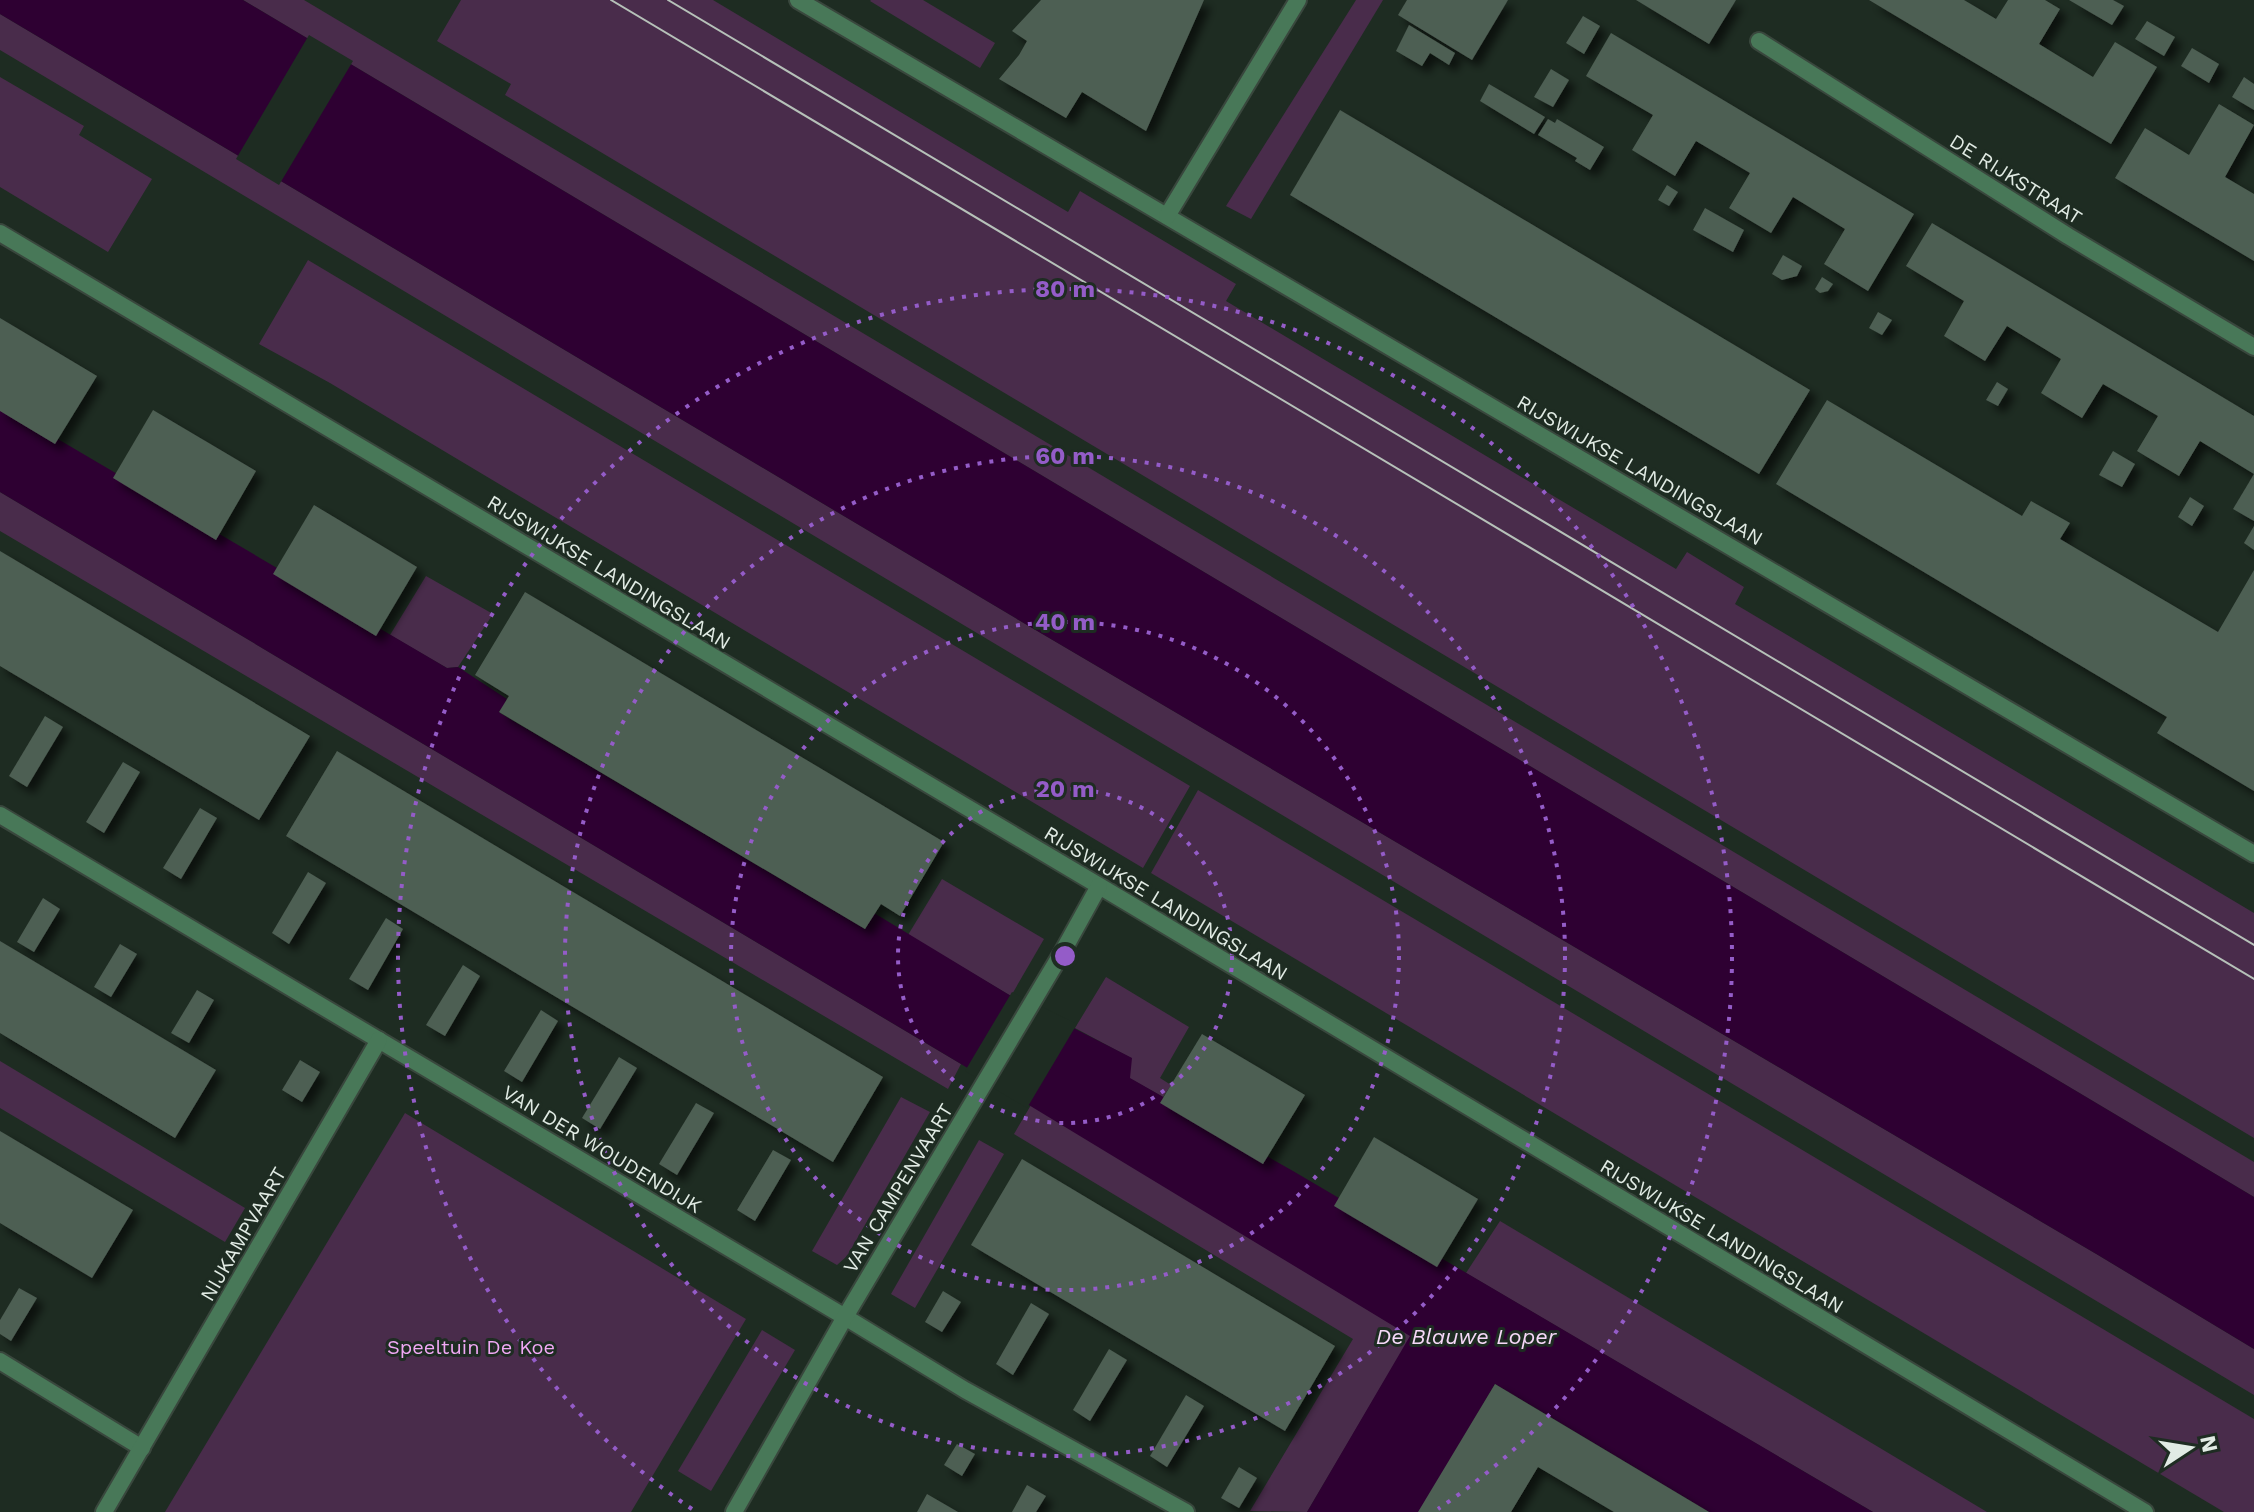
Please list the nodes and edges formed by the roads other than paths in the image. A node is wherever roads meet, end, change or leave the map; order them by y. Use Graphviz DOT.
graph roads {
  1 [pos="798,0"];
  2 [pos="1298,0"];
  3 [pos="1759,41"];
  4 [pos="1167,216"];
  5 [pos="0,233"];
  6 [pos="2254,347"];
  7 [pos="0,815"];
  8 [pos="2254,854"];
  9 [pos="1099,886"];
  10 [pos="379,1040"];
  11 [pos="845,1317"];
  12 [pos="0,1361"];
  13 [pos="142,1448"];
  14 [pos="104,1512"];
  15 [pos="734,1512"];
  16 [pos="1186,1512"];
  17 [pos="2145,1512"];
  1 -- 4 [label="street, RIJSWIJKSE LANDINGSLAAN"];
  2 -- 4 [label="street"];
  3 -- 6 [label="street, DE RIJKSTRAAT"];
  4 -- 8 [label="street, RIJSWIJKSE LANDINGSLAAN"];
  5 -- 9 [label="street, RIJSWIJKSE LANDINGSLAAN"];
  7 -- 10 [label="street, VAN DER WOUDENDIJK"];
  9 -- 11 [label="street, VAN CAMPENVAART"];
  9 -- 17 [label="street, RIJSWIJKSE LANDINGSLAAN"];
  10 -- 11 [label="street, VAN DER WOUDENDIJK"];
  10 -- 13 [label="street, NIJKAMPVAART"];
  11 -- 15 [label="street, VAN CAMPENVAART"];
  11 -- 16 [label="street, VAN DER WOUDENDIJK"];
  12 -- 13 [label="street"];
  13 -- 14 [label="street, NIJKAMPVAART"];
}
